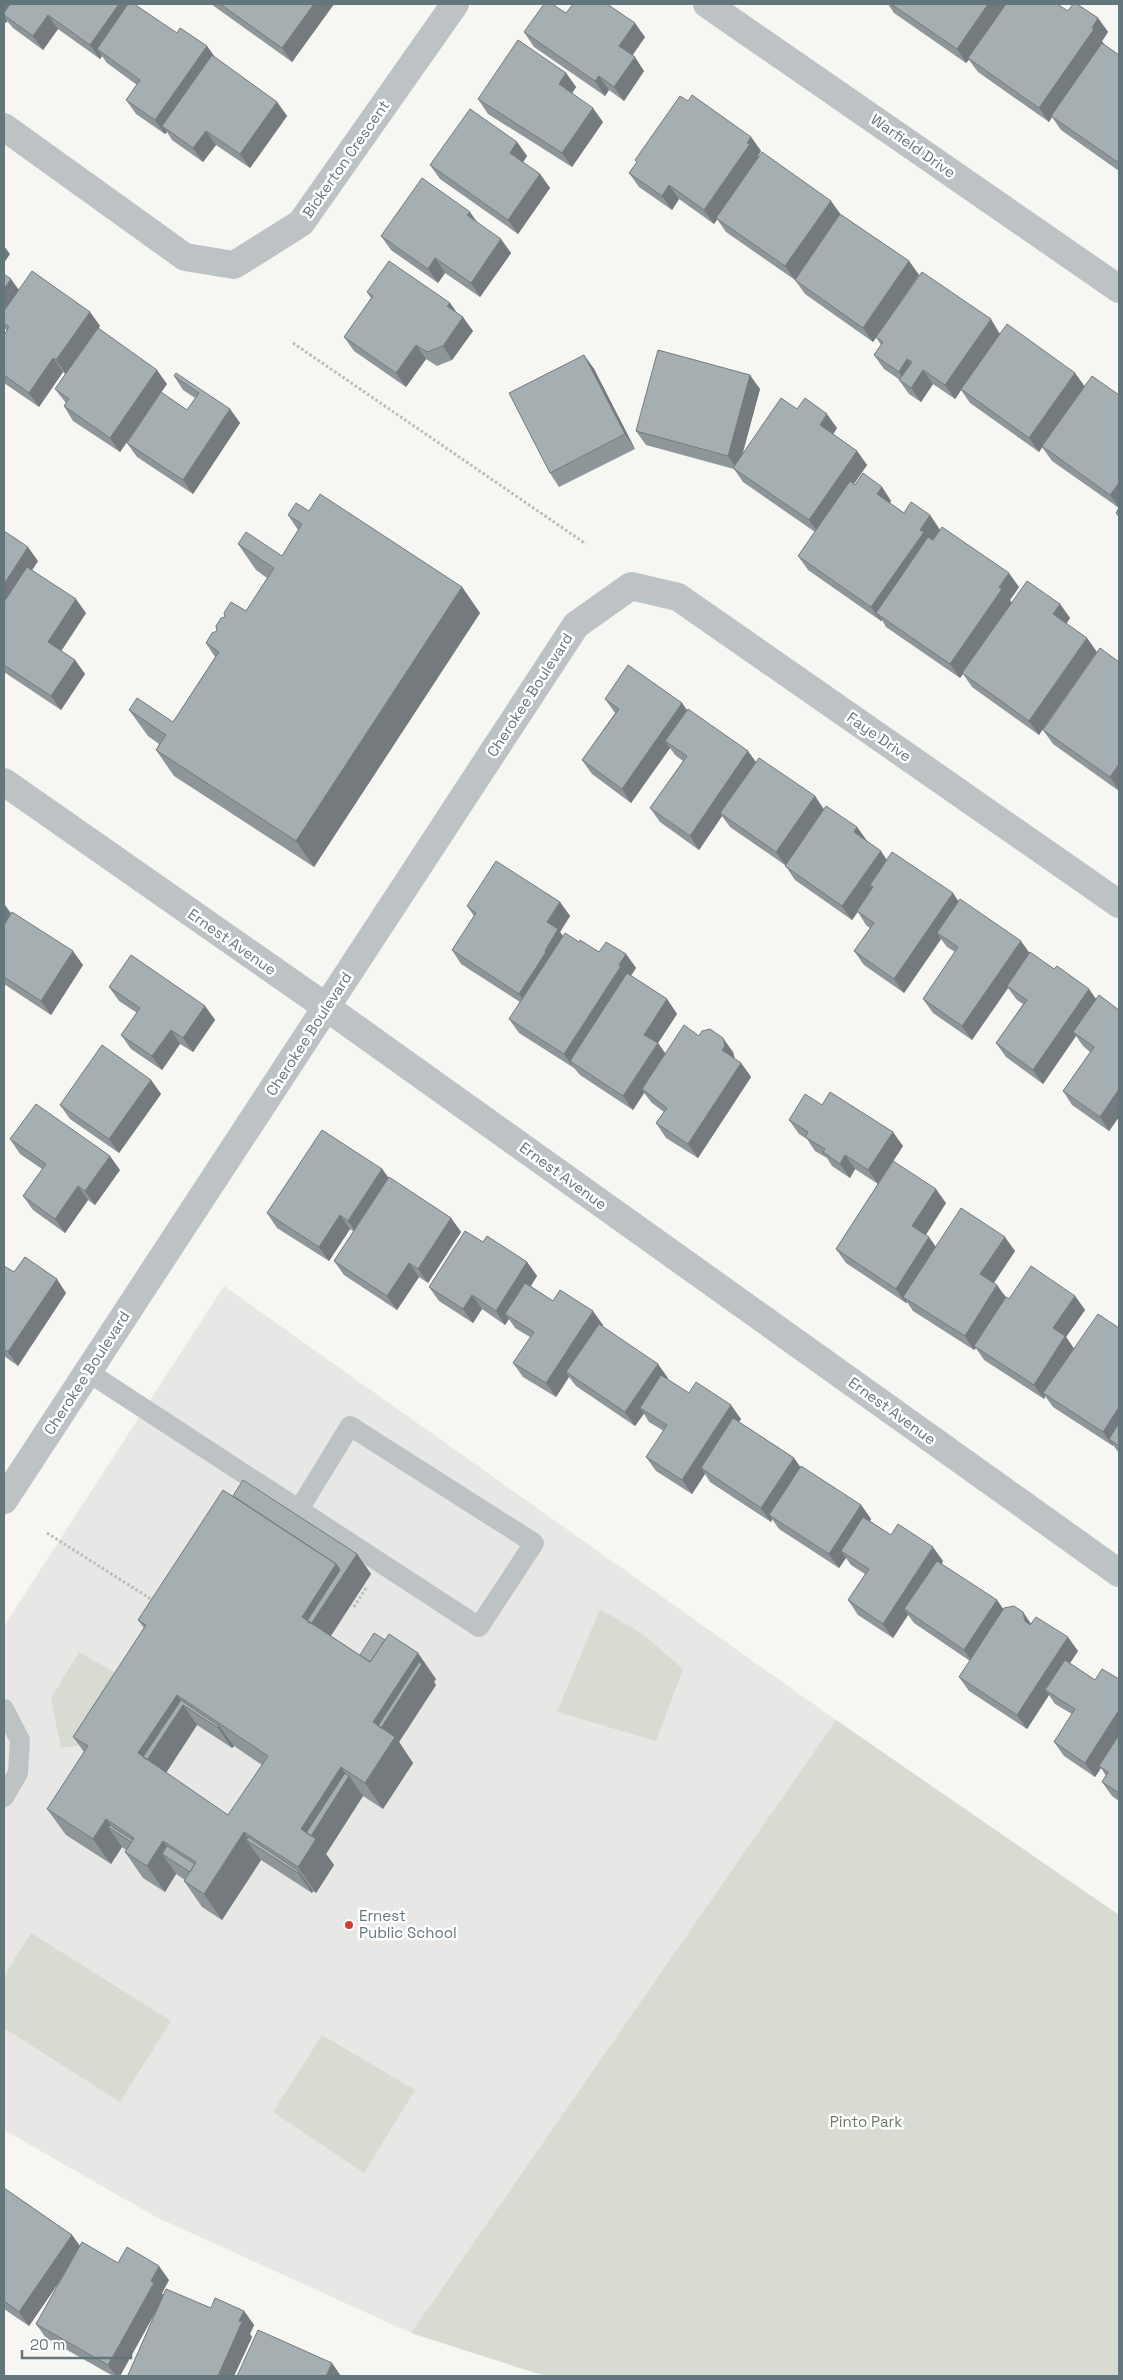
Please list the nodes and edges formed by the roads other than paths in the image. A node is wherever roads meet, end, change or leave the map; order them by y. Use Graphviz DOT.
graph roads {
  1 [pos="455,4"];
  2 [pos="707,4"];
  3 [pos="4,127"];
  4 [pos="1119,289"];
  5 [pos="632,586"];
  6 [pos="4,782"];
  7 [pos="1119,904"];
  8 [pos="326,1007"];
  9 [pos="88,1372"];
  10 [pos="5,1494"];
  11 [pos="298,1511"];
  12 [pos="1119,1573"];
  13 [pos="4,1709"];
  14 [pos="4,1797"];
  1 -- 3 [label="street, Bickerton Crescent"];
  2 -- 4 [label="street, Warfield Drive"];
  5 -- 7 [label="street, Faye Drive"];
  5 -- 8 [label="street, Cherokee Boulevard"];
  6 -- 8 [label="street, Ernest Avenue"];
  8 -- 9 [label="street, Cherokee Boulevard"];
  8 -- 12 [label="street, Ernest Avenue"];
  9 -- 10 [label="street, Cherokee Boulevard"];
  9 -- 11 [label="lane"];
  11 -- 11 [label="lane"];
  13 -- 14 [label="lane"];
}
